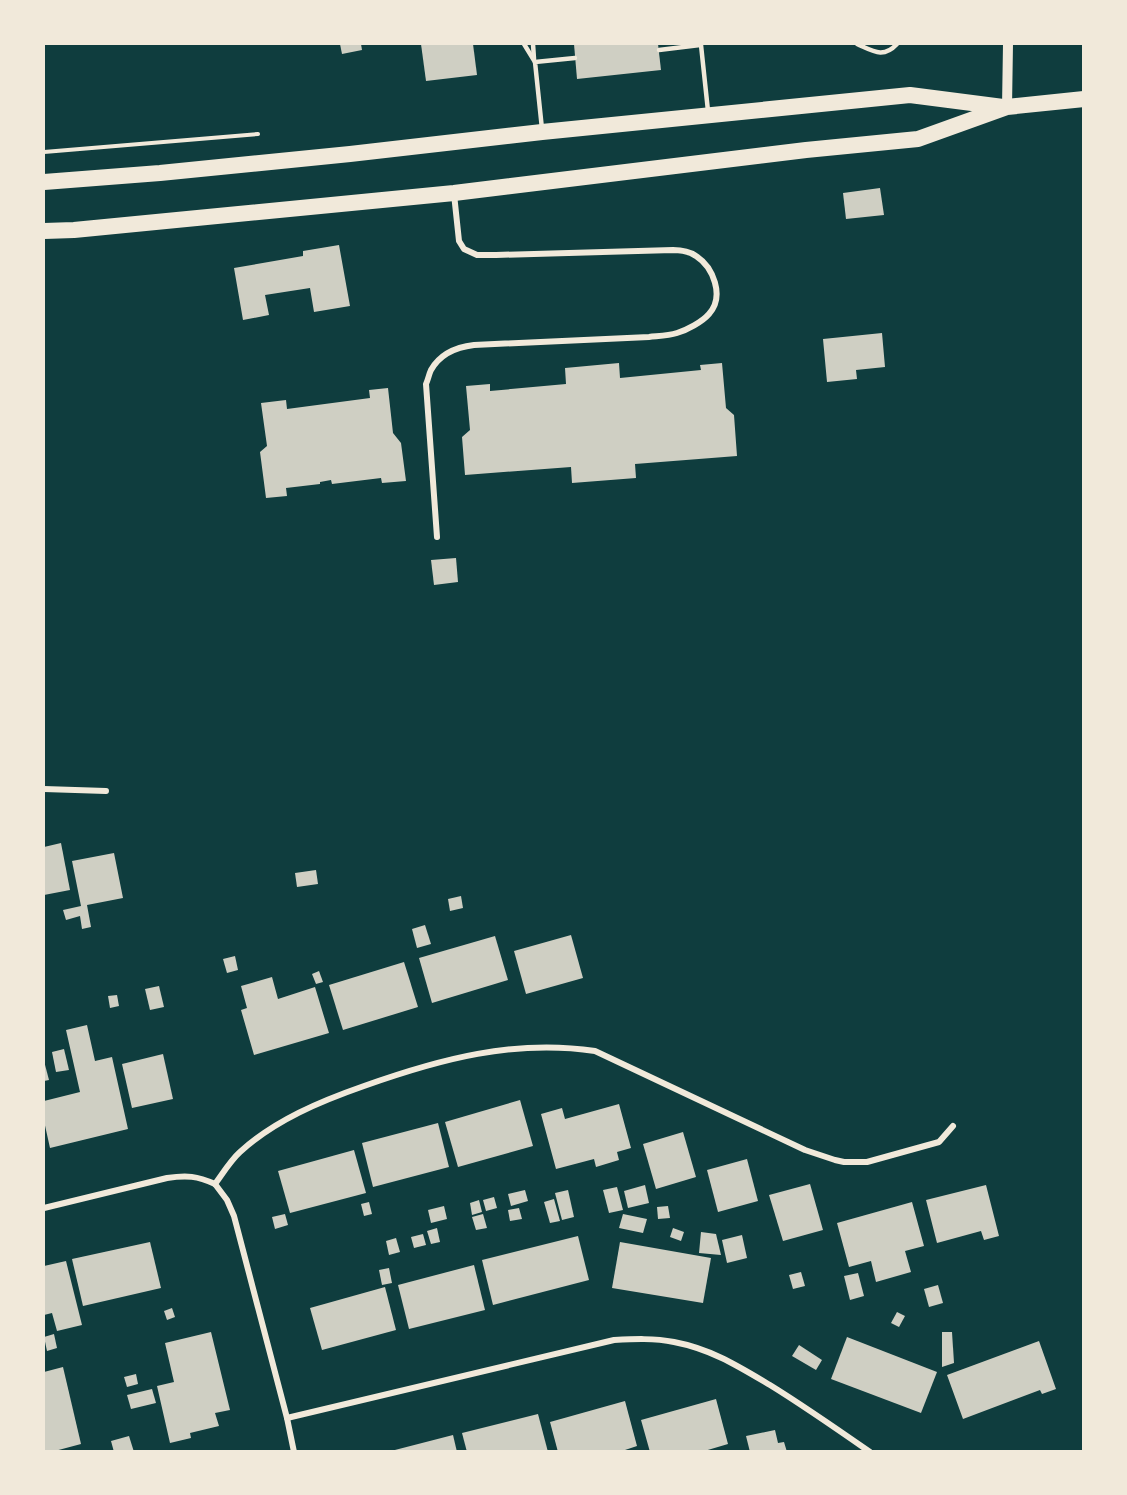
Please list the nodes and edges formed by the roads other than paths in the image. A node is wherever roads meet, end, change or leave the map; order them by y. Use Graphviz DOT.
graph roads {
  1 [pos="524,44"];
  2 [pos="533,44"];
  3 [pos="700,44"];
  4 [pos="856,44"];
  5 [pos="897,44"];
  6 [pos="1008,44"];
  7 [pos="659,50"];
  8 [pos="575,58"];
  9 [pos="535,62"];
  10 [pos="1083,99"];
  11 [pos="1007,107"];
  12 [pos="708,116"];
  13 [pos="542,132"];
  14 [pos="44,182"];
  15 [pos="454,193"];
  16 [pos="44,231"];
  17 [pos="437,537"];
  18 [pos="44,789"];
  19 [pos="106,791"];
  20 [pos="953,1126"];
  21 [pos="215,1184"];
  22 [pos="44,1208"];
  23 [pos="287,1418"];
  24 [pos="294,1452"];
  25 [pos="870,1452"];
  1 -- 9 [label="lane"];
  2 -- 9 [label="lane"];
  3 -- 7 [label="lane"];
  3 -- 12 [label="lane"];
  4 -- 5 [label="lane"];
  6 -- 11 [label="street"];
  8 -- 9 [label="lane"];
  9 -- 13 [label="lane"];
  10 -- 11 [label="highway"];
  11 -- 12 [label="highway"];
  11 -- 15 [label="highway"];
  12 -- 13 [label="highway"];
  13 -- 14 [label="highway"];
  15 -- 16 [label="highway"];
  15 -- 17 [label="street"];
  18 -- 19 [label="street"];
  20 -- 21 [label="street"];
  21 -- 22 [label="street"];
  21 -- 23 [label="street"];
  23 -- 24 [label="street"];
  23 -- 25 [label="street"];
}
